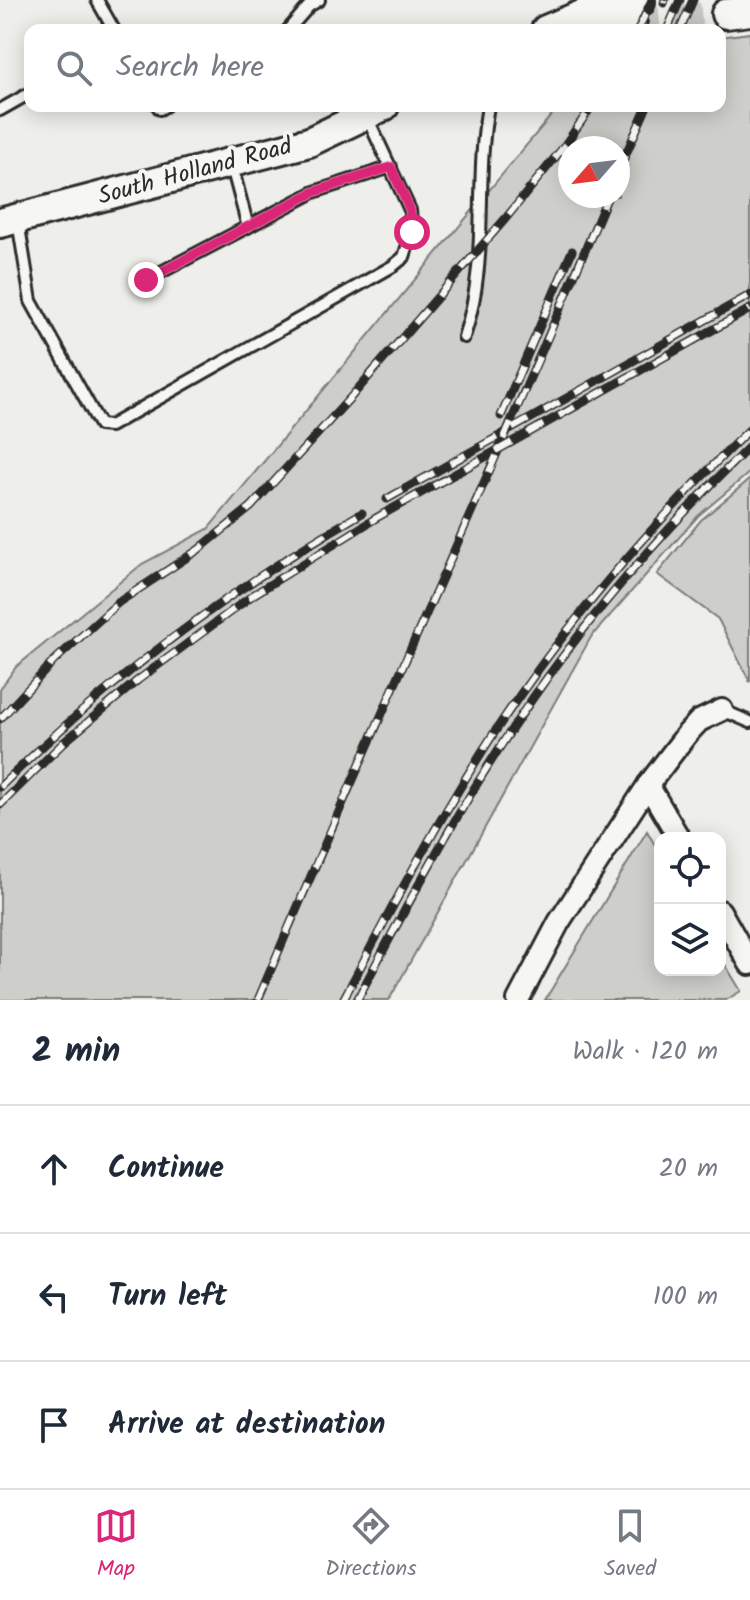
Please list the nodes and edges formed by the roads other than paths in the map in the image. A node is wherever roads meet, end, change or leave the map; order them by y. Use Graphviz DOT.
graph roads {
  1 [pos="97,0"];
  2 [pos="319,0"];
  3 [pos="567,0"];
  4 [pos="636,13"];
  5 [pos="111,24"];
  6 [pos="293,24"];
  7 [pos="552,24"];
  8 [pos="612,24"];
  9 [pos="24,96"];
  10 [pos="0,110"];
  11 [pos="373,112"];
  12 [pos="375,112"];
  13 [pos="487,112"];
  14 [pos="231,162"];
  15 [pos="391,167"];
  16 [pos="9,221"];
  17 [pos="248,227"];
  18 [pos="146,280"];
  19 [pos="464,337"];
  20 [pos="722,710"];
  21 [pos="750,722"];
  22 [pos="648,785"];
  23 [pos="675,832"];
  24 [pos="726,922"];
  25 [pos="750,964"];
  26 [pos="518,1000"];
  1 -- 5 [label="lane"];
  2 -- 6 [label="lane"];
  3 -- 7 [label="main road"];
  4 -- 8 [label="main road"];
  9 -- 10 [label="lane"];
  11 -- 14 [label="main road, South Holland Road"];
  12 -- 15 [label="lane"];
  13 -- 19 [label="lane"];
  14 -- 16 [label="main road, South Holland Road"];
  14 -- 17 [label="lane"];
  15 -- 16 [label="lane"];
  15 -- 17 [label="lane"];
  17 -- 18 [label="lane"];
  20 -- 21 [label="lane"];
  20 -- 22 [label="street"];
  22 -- 23 [label="street"];
  22 -- 26 [label="street"];
  24 -- 25 [label="street"];
}
